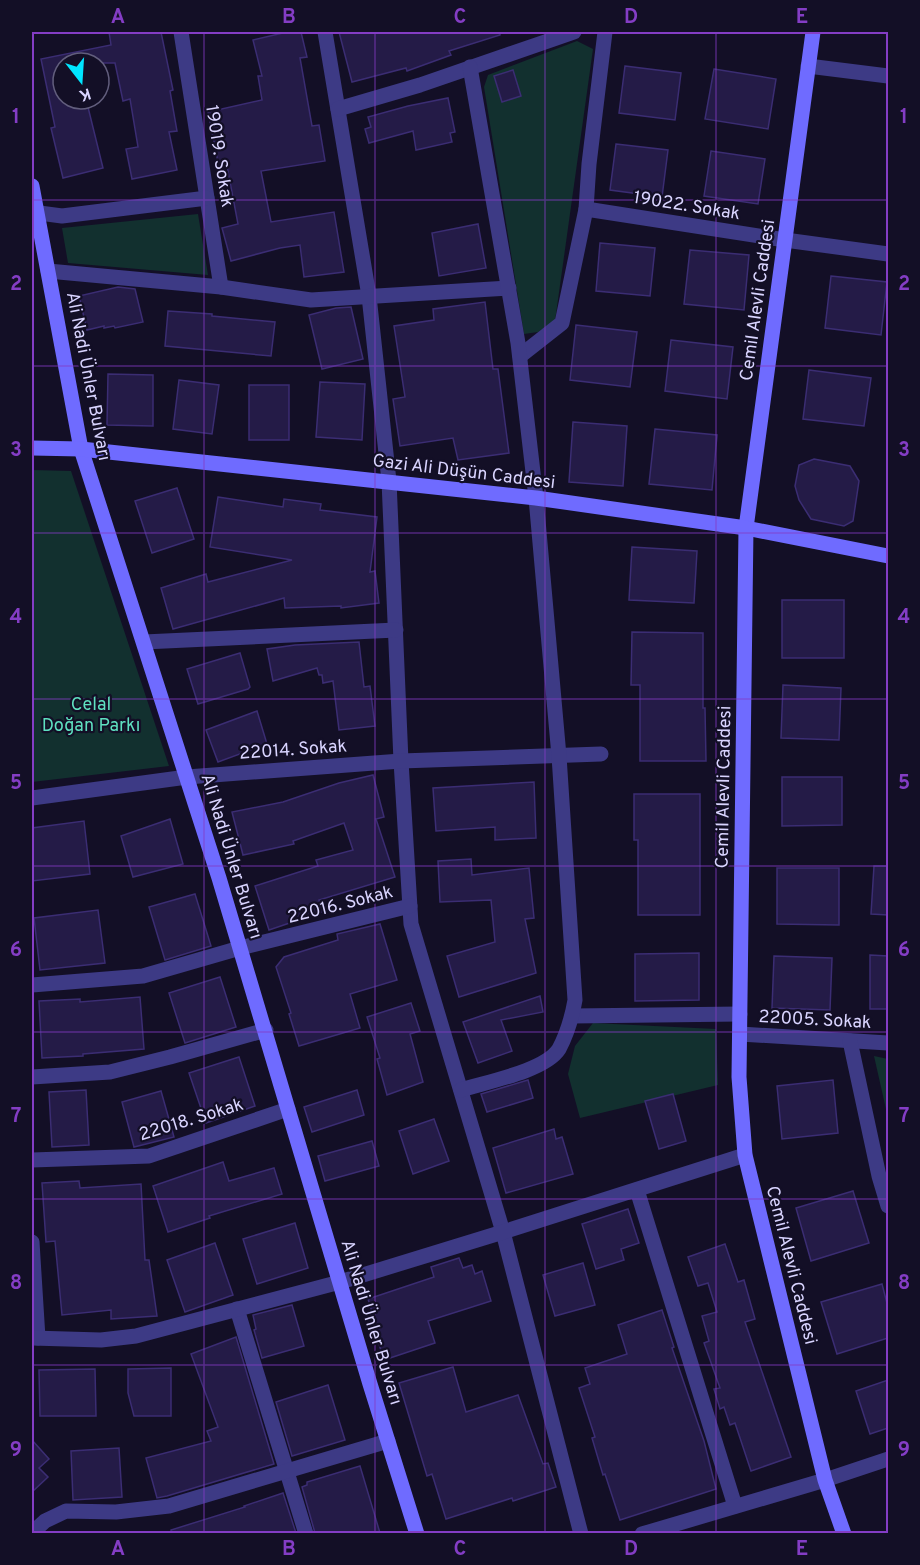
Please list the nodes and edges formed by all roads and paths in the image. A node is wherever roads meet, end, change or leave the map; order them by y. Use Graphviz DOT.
graph roads {
  1 [pos="181,32"];
  2 [pos="325,32"];
  3 [pos="573,32"];
  4 [pos="605,32"];
  5 [pos="813,32"];
  6 [pos="808,66"];
  7 [pos="470,67"];
  8 [pos="888,76"];
  9 [pos="338,109"];
  10 [pos="32,186"];
  11 [pos="207,198"];
  12 [pos="586,209"];
  13 [pos="34,212"];
  14 [pos="785,240"];
  15 [pos="888,254"];
  16 [pos="48,271"];
  17 [pos="221,287"];
  18 [pos="509,288"];
  19 [pos="369,296"];
  20 [pos="520,356"];
  21 [pos="32,448"];
  22 [pos="81,449"];
  23 [pos="389,481"];
  24 [pos="536,498"];
  25 [pos="746,528"];
  26 [pos="888,556"];
  27 [pos="396,630"];
  28 [pos="144,642"];
  29 [pos="601,754"];
  30 [pos="559,756"];
  31 [pos="401,761"];
  32 [pos="187,777"];
  33 [pos="32,798"];
  34 [pos="410,906"];
  35 [pos="240,948"];
  36 [pos="32,985"];
  37 [pos="740,1014"];
  38 [pos="572,1016"];
  39 [pos="266,1030"];
  40 [pos="740,1034"];
  41 [pos="850,1041"];
  42 [pos="888,1043"];
  43 [pos="32,1077"];
  44 [pos="461,1090"];
  45 [pos="288,1109"];
  46 [pos="745,1155"];
  47 [pos="32,1160"];
  48 [pos="636,1190"];
  49 [pos="888,1206"];
  50 [pos="503,1232"];
  51 [pos="32,1242"];
  52 [pos="340,1282"];
  53 [pos="237,1309"];
  54 [pos="35,1338"];
  55 [pos="388,1441"];
  56 [pos="888,1459"];
  57 [pos="287,1471"];
  58 [pos="825,1480"];
  59 [pos="735,1506"];
  60 [pos="32,1533"];
  61 [pos="306,1533"];
  62 [pos="417,1533"];
  63 [pos="581,1533"];
  64 [pos="642,1533"];
  65 [pos="843,1533"];
  1 -- 11 [label="street, 19019. Sokak"];
  2 -- 9 [label="street"];
  3 -- 7 [label="street"];
  4 -- 12 [label="street"];
  5 -- 6 [label="street, Cemil Alevli Caddesi"];
  6 -- 8 [label="street"];
  6 -- 14 [label="street, Cemil Alevli Caddesi"];
  7 -- 9 [label="street"];
  7 -- 18 [label="street"];
  9 -- 19 [label="street"];
  10 -- 13 [label="street, Ali Nadi Ünler Bulvarı"];
  11 -- 13 [label="street"];
  11 -- 17 [label="street, 19019. Sokak"];
  12 -- 14 [label="street, 19022. Sokak"];
  12 -- 20 [label="street"];
  13 -- 16 [label="street, Ali Nadi Ünler Bulvarı"];
  14 -- 15 [label="street, 19022. Sokak"];
  14 -- 25 [label="street, Cemil Alevli Caddesi"];
  16 -- 17 [label="street"];
  16 -- 22 [label="street, Ali Nadi Ünler Bulvarı"];
  17 -- 19 [label="street"];
  18 -- 19 [label="street"];
  18 -- 20 [label="street"];
  19 -- 23 [label="street"];
  20 -- 24 [label="street"];
  21 -- 22 [label="street, Gazi Ali Düşün Caddesi"];
  22 -- 23 [label="street, Gazi Ali Düşün Caddesi"];
  22 -- 28 [label="street, Ali Nadi Ünler Bulvarı"];
  23 -- 24 [label="street, Gazi Ali Düşün Caddesi"];
  23 -- 27 [label="street"];
  24 -- 25 [label="street, Gazi Ali Düşün Caddesi"];
  24 -- 30 [label="street"];
  25 -- 26 [label="street, Gazi Ali Düşün Caddesi"];
  25 -- 37 [label="street, Cemil Alevli Caddesi"];
  27 -- 28 [label="street"];
  27 -- 31 [label="street"];
  28 -- 32 [label="street, Ali Nadi Ünler Bulvarı"];
  29 -- 30 [label="street, 22014. Sokak"];
  30 -- 31 [label="street, 22014. Sokak"];
  30 -- 38 [label="street"];
  31 -- 32 [label="street, 22014. Sokak"];
  31 -- 34 [label="street"];
  32 -- 33 [label="street, 22014. Sokak"];
  32 -- 35 [label="street, Ali Nadi Ünler Bulvarı"];
  34 -- 35 [label="street, 22016. Sokak"];
  34 -- 44 [label="street"];
  35 -- 36 [label="street, 22016. Sokak"];
  35 -- 39 [label="street, Ali Nadi Ünler Bulvarı"];
  37 -- 38 [label="street"];
  37 -- 40 [label="street, Cemil Alevli Caddesi"];
  38 -- 44 [label="street"];
  39 -- 43 [label="street"];
  39 -- 45 [label="street, Ali Nadi Ünler Bulvarı"];
  40 -- 41 [label="street, 22005. Sokak"];
  40 -- 46 [label="street, Cemil Alevli Caddesi"];
  41 -- 42 [label="street, 22005. Sokak"];
  41 -- 49 [label="street"];
  44 -- 50 [label="street"];
  45 -- 47 [label="street, 22018. Sokak"];
  45 -- 52 [label="street, Ali Nadi Ünler Bulvarı"];
  46 -- 48 [label="street"];
  46 -- 58 [label="street, Cemil Alevli Caddesi"];
  48 -- 50 [label="street"];
  48 -- 59 [label="street"];
  50 -- 52 [label="street"];
  50 -- 63 [label="street"];
  51 -- 54 [label="street"];
  52 -- 53 [label="street"];
  52 -- 55 [label="street, Ali Nadi Ünler Bulvarı"];
  53 -- 54 [label="street"];
  53 -- 57 [label="street"];
  55 -- 57 [label="street"];
  55 -- 62 [label="street, Ali Nadi Ünler Bulvarı"];
  56 -- 58 [label="street"];
  57 -- 60 [label="street"];
  57 -- 61 [label="street"];
  58 -- 59 [label="street"];
  58 -- 65 [label="street, Cemil Alevli Caddesi"];
  59 -- 64 [label="street"];
}
